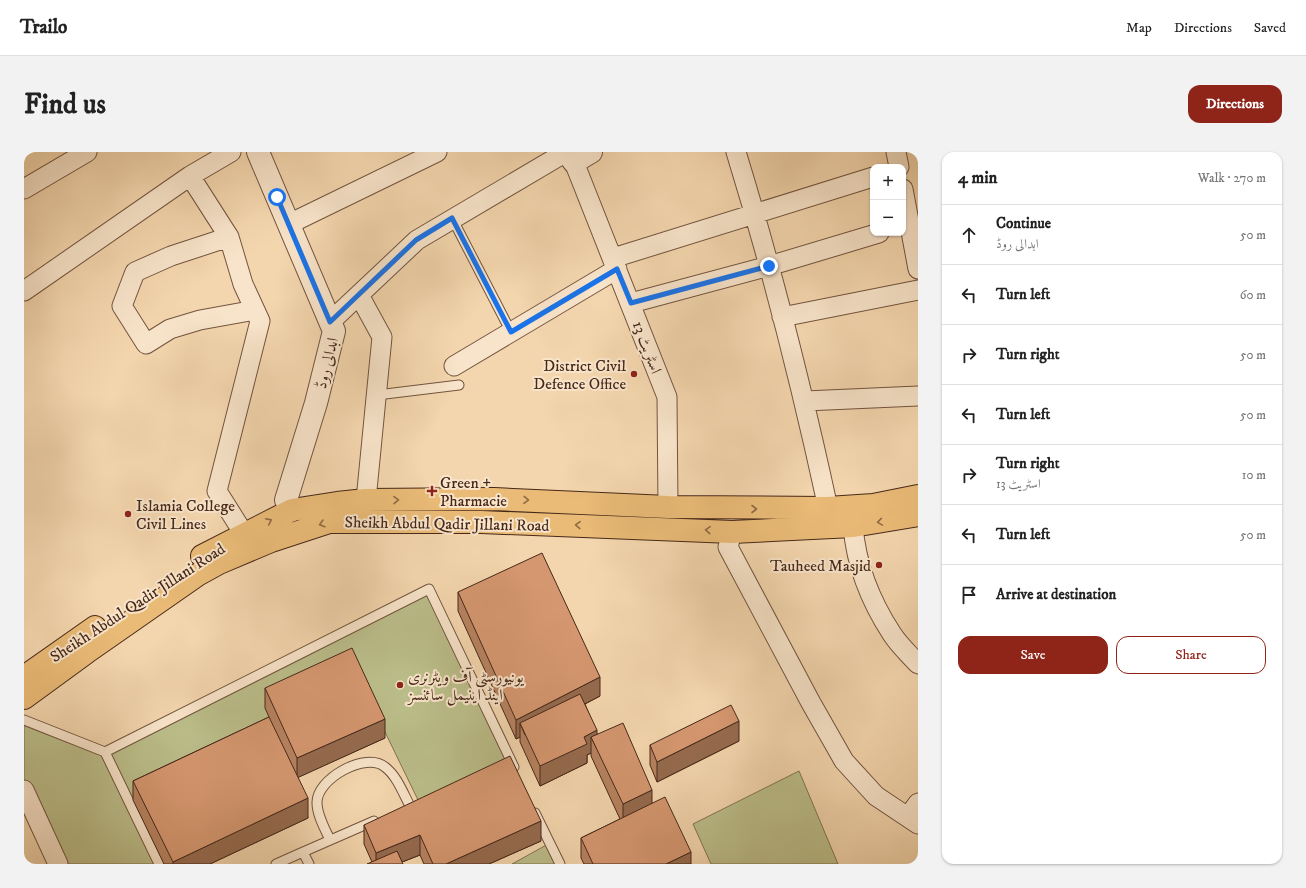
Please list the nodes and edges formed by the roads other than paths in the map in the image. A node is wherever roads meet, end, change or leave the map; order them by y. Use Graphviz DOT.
graph roads {
  1 [pos="87,152"];
  2 [pos="231,152"];
  3 [pos="438,152"];
  4 [pos="736,152"];
  5 [pos="896,152"];
  6 [pos="260,153"];
  7 [pos="574,154"];
  8 [pos="898,164"];
  9 [pos="190,176"];
  10 [pos="870,177"];
  11 [pos="24,188"];
  12 [pos="906,200"];
  13 [pos="755,212"];
  14 [pos="452,218"];
  15 [pos="910,219"];
  16 [pos="289,224"];
  17 [pos="870,236"];
  18 [pos="229,237"];
  19 [pos="615,264"];
  20 [pos="769,266"];
  21 [pos="918,269"];
  22 [pos="918,290"];
  23 [pos="24,291"];
  24 [pos="359,295"];
  25 [pos="631,303"];
  26 [pos="255,310"];
  27 [pos="782,317"];
  28 [pos="330,322"];
  29 [pos="511,332"];
  30 [pos="454,366"];
  31 [pos="459,385"];
  32 [pos="377,395"];
  33 [pos="918,396"];
  34 [pos="805,401"];
  35 [pos="918,496"];
  36 [pos="366,500"];
  37 [pos="668,507"];
  38 [pos="828,508"];
  39 [pos="292,510"];
  40 [pos="918,515"];
  41 [pos="853,526"];
  42 [pos="732,532"];
  43 [pos="244,534"];
  44 [pos="918,664"];
  45 [pos="24,677"];
  46 [pos="24,698"];
  47 [pos="24,720"];
  48 [pos="105,752"];
  49 [pos="516,773"];
  50 [pos="24,790"];
  51 [pos="530,801"];
  52 [pos="419,802"];
  53 [pos="914,814"];
  54 [pos="381,818"];
  55 [pos="330,840"];
  56 [pos="303,852"];
  57 [pos="58,864"];
  58 [pos="160,864"];
  59 [pos="276,864"];
  60 [pos="309,864"];
  61 [pos="560,864"];
  1 -- 11 [label="street"];
  2 -- 9 [label="street"];
  3 -- 16 [label="street"];
  4 -- 13 [label="street"];
  5 -- 8 [label="street"];
  6 -- 16 [label="street, ابدالی روڈ"];
  7 -- 14 [label="street"];
  7 -- 19 [label="street, اسٹریٹ 13"];
  9 -- 18 [label="street"];
  9 -- 23 [label="street"];
  10 -- 13 [label="street"];
  12 -- 15 [label="street"];
  13 -- 19 [label="street"];
  13 -- 20 [label="street"];
  14 -- 24 [label="street"];
  14 -- 29 [label="lane"];
  15 -- 21 [label="street"];
  16 -- 28 [label="street, ابدالی روڈ"];
  17 -- 20 [label="street"];
  18 -- 26 [label="street"];
  18 -- 26 [label="street"];
  19 -- 25 [label="street, اسٹریٹ 13"];
  19 -- 29 [label="street"];
  20 -- 25 [label="street"];
  20 -- 27 [label="street"];
  22 -- 27 [label="street"];
  24 -- 28 [label="street"];
  24 -- 32 [label="street"];
  25 -- 37 [label="street, اسٹریٹ 13"];
  26 -- 43 [label="street"];
  27 -- 34 [label="street"];
  28 -- 39 [label="street, ابدالی روڈ"];
  29 -- 30 [label="street"];
  31 -- 32 [label="lane"];
  32 -- 36 [label="street"];
  33 -- 34 [label="street"];
  34 -- 38 [label="street"];
  35 -- 38 [label="main road, Sheikh Abdul Qadir Jillani Road"];
  36 -- 37 [label="main road, Sheikh Abdul Qadir Jillani Road, one-way"];
  36 -- 39 [label="main road, Sheikh Abdul Qadir Jillani Road"];
  37 -- 38 [label="main road, Sheikh Abdul Qadir Jillani Road, one-way"];
  43 -- 39 [label="main road, Sheikh Abdul Qadir Jillani Road, one-way"];
  40 -- 41 [label="main road, Sheikh Abdul Qadir Jillani Road, one-way"];
  41 -- 42 [label="main road, Sheikh Abdul Qadir Jillani Road"];
  41 -- 44 [label="street"];
  42 -- 46 [label="main road, Sheikh Abdul Qadir Jillani Road, one-way"];
  42 -- 53 [label="street"];
  43 -- 45 [label="main road, Sheikh Abdul Qadir Jillani Road"];
  47 -- 48 [label="lane"];
  48 -- 49 [label="lane"];
  48 -- 58 [label="lane"];
  50 -- 57 [label="street"];
  51 -- 61 [label="lane"];
  52 -- 55 [label="lane"];
  54 -- 55 [label="lane"];
  55 -- 56 [label="lane"];
  56 -- 59 [label="lane"];
  56 -- 60 [label="lane"];
}
